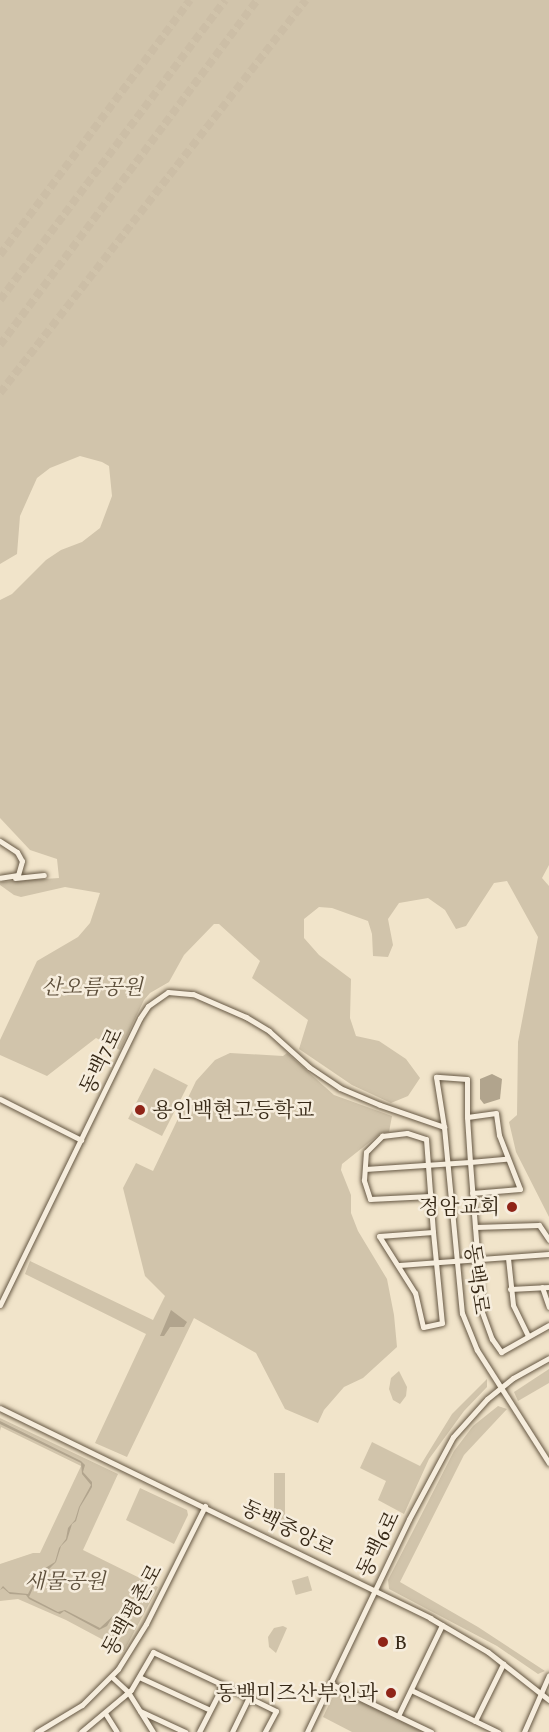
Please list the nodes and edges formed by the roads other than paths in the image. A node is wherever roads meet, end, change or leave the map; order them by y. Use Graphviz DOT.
graph roads {
  1 [pos="0,841"];
  2 [pos="44,875"];
  3 [pos="0,878"];
  4 [pos="8,878"];
  5 [pos="0,1099"];
  6 [pos="467,1117"];
  7 [pos="444,1127"];
  8 [pos="81,1140"];
  9 [pos="507,1159"];
  10 [pos="470,1162"];
  11 [pos="448,1164"];
  12 [pos="429,1165"];
  13 [pos="365,1169"];
  14 [pos="472,1193"];
  15 [pos="430,1196"];
  16 [pos="475,1227"];
  17 [pos="433,1232"];
  18 [pos="549,1240"];
  19 [pos="549,1254"];
  20 [pos="508,1258"];
  21 [pos="476,1260"];
  22 [pos="456,1261"];
  23 [pos="435,1263"];
  24 [pos="399,1265"];
  25 [pos="546,1287"];
  26 [pos="510,1289"];
  27 [pos="3,1291"];
  28 [pos="0,1305"];
  29 [pos="549,1307"];
  30 [pos="549,1325"];
  31 [pos="528,1336"];
  32 [pos="549,1358"];
  33 [pos="502,1387"];
  34 [pos="0,1408"];
  35 [pos="549,1463"];
  36 [pos="205,1506"];
  37 [pos="374,1591"];
  38 [pos="442,1625"];
  39 [pos="503,1664"];
  40 [pos="549,1675"];
  41 [pos="112,1677"];
  42 [pos="139,1677"];
  43 [pos="331,1683"];
  44 [pos="223,1685"];
  45 [pos="411,1690"];
  46 [pos="128,1692"];
  47 [pos="542,1694"];
  48 [pos="249,1698"];
  49 [pos="549,1700"];
  50 [pos="210,1710"];
  51 [pos="140,1711"];
  52 [pos="105,1713"];
  53 [pos="398,1716"];
  54 [pos="475,1721"];
  55 [pos="51,1725"];
  56 [pos="83,1731"];
  57 [pos="37,1732"];
  58 [pos="55,1732"];
  59 [pos="117,1732"];
  60 [pos="153,1732"];
  61 [pos="185,1732"];
  62 [pos="199,1732"];
  63 [pos="232,1732"];
  64 [pos="265,1732"];
  65 [pos="307,1732"];
  66 [pos="431,1732"];
  67 [pos="498,1732"];
  68 [pos="524,1732"];
  1 -- 4 [label="street"];
  2 -- 4 [label="street"];
  3 -- 4 [label="street"];
  5 -- 8 [label="street"];
  6 -- 7 [label="street, 동백5로"];
  6 -- 9 [label="street"];
  6 -- 10 [label="street"];
  7 -- 8 [label="street, 동백7로"];
  7 -- 11 [label="street, 동백5로"];
  8 -- 27 [label="street, 동백7로"];
  9 -- 10 [label="street"];
  9 -- 14 [label="street"];
  10 -- 11 [label="street"];
  10 -- 14 [label="street"];
  11 -- 12 [label="street"];
  11 -- 22 [label="street, 동백5로"];
  12 -- 13 [label="street"];
  12 -- 13 [label="street"];
  12 -- 15 [label="street"];
  13 -- 15 [label="street"];
  14 -- 16 [label="street"];
  15 -- 17 [label="street"];
  16 -- 18 [label="street"];
  16 -- 21 [label="street"];
  17 -- 23 [label="street"];
  17 -- 24 [label="street"];
  19 -- 20 [label="street"];
  20 -- 21 [label="street"];
  20 -- 26 [label="street"];
  21 -- 22 [label="street"];
  21 -- 31 [label="street"];
  22 -- 23 [label="street"];
  22 -- 33 [label="street, 동백5로"];
  23 -- 24 [label="street"];
  23 -- 24 [label="street"];
  25 -- 26 [label="street"];
  25 -- 29 [label="street"];
  26 -- 31 [label="street"];
  27 -- 28 [label="street, 동백7로"];
  30 -- 31 [label="street"];
  32 -- 33 [label="street, 동백6로"];
  33 -- 35 [label="street, 동백5로"];
  33 -- 37 [label="street, 동백6로"];
  34 -- 36 [label="street, 동백중앙로"];
  36 -- 37 [label="street, 동백중앙로"];
  36 -- 41 [label="street, 동백평촌로"];
  37 -- 38 [label="street, 동백중앙로"];
  37 -- 43 [label="street, 동백6로"];
  38 -- 39 [label="street, 동백중앙로"];
  38 -- 45 [label="street"];
  39 -- 47 [label="street, 동백중앙로"];
  39 -- 54 [label="street"];
  40 -- 47 [label="street"];
  41 -- 46 [label="street"];
  41 -- 55 [label="street, 동백평촌로"];
  42 -- 44 [label="street"];
  42 -- 46 [label="street"];
  42 -- 50 [label="street"];
  43 -- 53 [label="street"];
  43 -- 65 [label="street, 동백6로"];
  44 -- 48 [label="street"];
  44 -- 50 [label="street"];
  45 -- 53 [label="street"];
  45 -- 54 [label="street"];
  46 -- 51 [label="street"];
  46 -- 52 [label="street"];
  47 -- 49 [label="street, 동백중앙로"];
  47 -- 68 [label="street"];
  48 -- 63 [label="street"];
  48 -- 64 [label="street"];
  50 -- 62 [label="street"];
  51 -- 60 [label="street"];
  51 -- 61 [label="street"];
  52 -- 56 [label="street"];
  52 -- 59 [label="street"];
  53 -- 66 [label="street"];
  54 -- 67 [label="street"];
  55 -- 57 [label="street, 동백평촌로"];
  55 -- 58 [label="street"];
}
